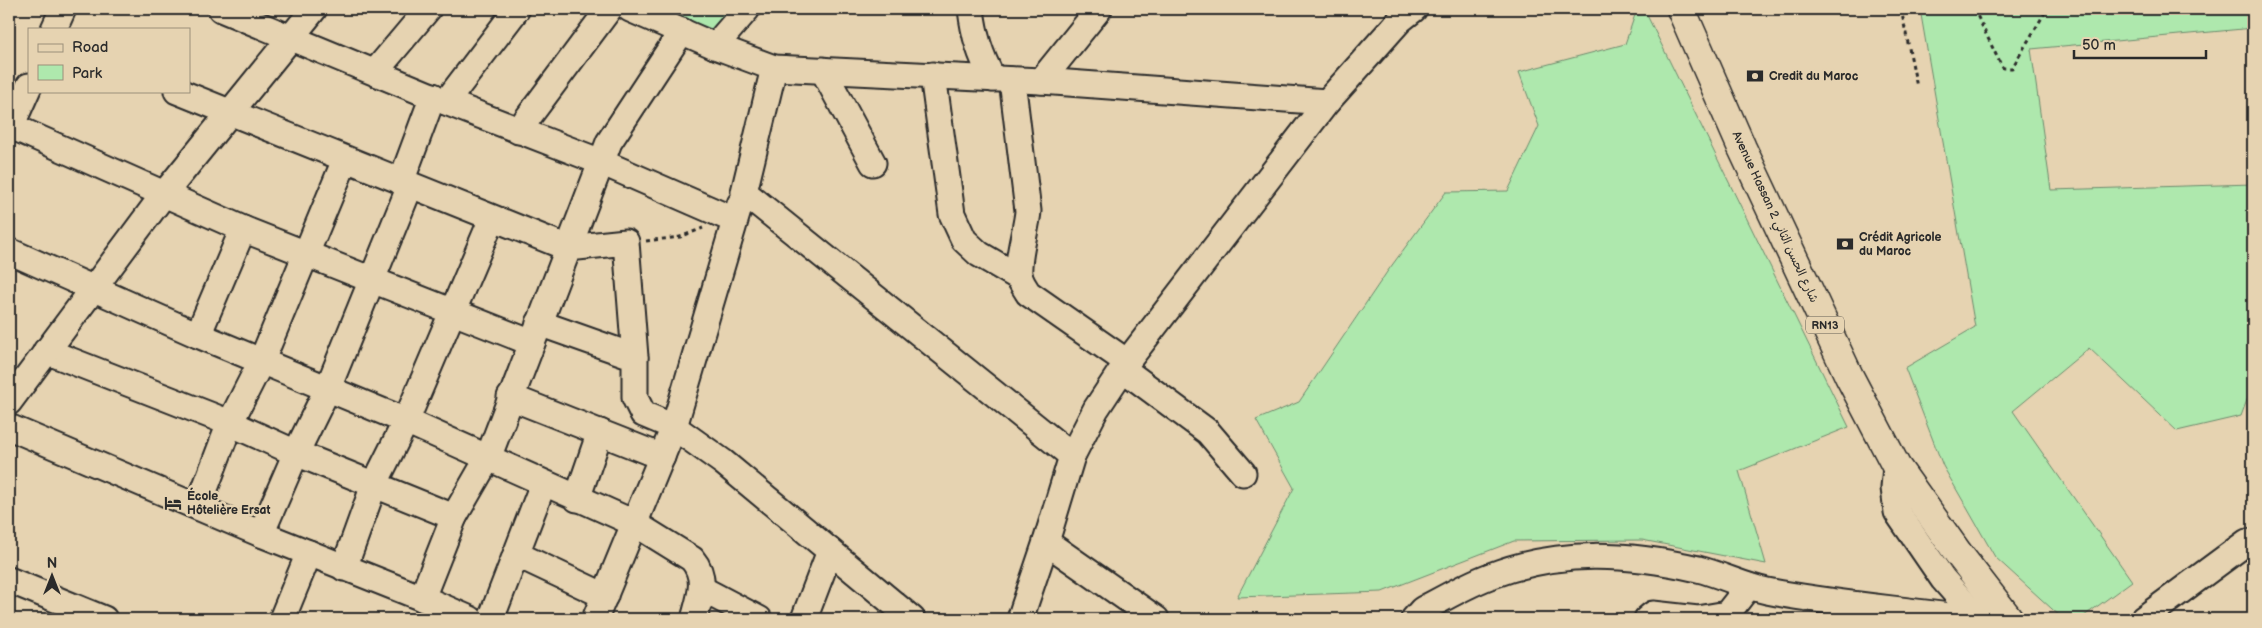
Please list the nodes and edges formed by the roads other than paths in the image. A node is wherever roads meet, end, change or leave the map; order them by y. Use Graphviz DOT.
graph roads {
  1 [pos="64,9"];
  2 [pos="221,9"];
  3 [pos="314,9"];
  4 [pos="428,9"];
  5 [pos="516,9"];
  6 [pos="608,9"];
  7 [pos="630,9"];
  8 [pos="747,9"];
  9 [pos="971,9"];
  10 [pos="1100,9"];
  11 [pos="1414,9"];
  12 [pos="1681,9"];
  13 [pos="54,28"];
  14 [pos="682,31"];
  15 [pos="290,38"];
  16 [pos="715,46"];
  17 [pos="774,68"];
  18 [pos="823,70"];
  19 [pos="375,72"];
  20 [pos="933,75"];
  21 [pos="1002,79"];
  22 [pos="1041,81"];
  23 [pos="28,88"];
  24 [pos="179,92"];
  25 [pos="440,99"];
  26 [pos="1327,102"];
  27 [pos="229,112"];
  28 [pos="10,128"];
  29 [pos="518,130"];
  30 [pos="345,160"];
  31 [pos="601,162"];
  32 [pos="873,163"];
  33 [pos="406,184"];
  34 [pos="744,192"];
  35 [pos="164,194"];
  36 [pos="727,217"];
  37 [pos="492,219"];
  38 [pos="243,229"];
  39 [pos="568,248"];
  40 [pos="9,250"];
  41 [pos="305,254"];
  42 [pos="1020,278"];
  43 [pos="373,280"];
  44 [pos="92,289"];
  45 [pos="454,311"];
  46 [pos="535,333"];
  47 [pos="198,335"];
  48 [pos="46,351"];
  49 [pos="635,357"];
  50 [pos="262,360"];
  51 [pos="1125,365"];
  52 [pos="328,388"];
  53 [pos="510,397"];
  54 [pos="9,402"];
  55 [pos="406,421"];
  56 [pos="230,423"];
  57 [pos="9,427"];
  58 [pos="674,427"];
  59 [pos="600,432"];
  60 [pos="296,453"];
  61 [pos="1072,456"];
  62 [pos="662,457"];
  63 [pos="488,458"];
  64 [pos="1896,466"];
  65 [pos="1243,473"];
  66 [pos="543,484"];
  67 [pos="374,485"];
  68 [pos="577,499"];
  69 [pos="198,507"];
  70 [pos="454,517"];
  71 [pos="634,523"];
  72 [pos="261,534"];
  73 [pos="1046,542"];
  74 [pos="2247,542"];
  75 [pos="830,551"];
  76 [pos="309,553"];
  77 [pos="516,554"];
  78 [pos="344,568"];
  79 [pos="9,580"];
  80 [pos="1748,587"];
  81 [pos="702,589"];
  82 [pos="605,596"];
  83 [pos="422,598"];
  84 [pos="899,615"];
  85 [pos="104,619"];
  86 [pos="282,619"];
  87 [pos="470,619"];
  88 [pos="491,619"];
  89 [pos="595,619"];
  90 [pos="694,619"];
  91 [pos="759,619"];
  92 [pos="804,619"];
  93 [pos="1020,619"];
  94 [pos="1156,619"];
  95 [pos="1414,619"];
  96 [pos="1646,619"];
  97 [pos="1970,619"];
  98 [pos="1978,619"];
  99 [pos="2009,619"];
  100 [pos="2143,619"];
  1 -- 13 [label="street"];
  2 -- 15 [label="street"];
  3 -- 15 [label="street"];
  4 -- 19 [label="street"];
  5 -- 25 [label="street"];
  6 -- 29 [label="street"];
  7 -- 14 [label="street"];
  8 -- 16 [label="street"];
  9 -- 21 [label="street"];
  10 -- 22 [label="street"];
  11 -- 26 [label="street"];
  12 -- 64 [label="main road, Avenue Hassan 2 شارع الحسن الثاني / RN13"];
  14 -- 16 [label="street"];
  14 -- 31 [label="street"];
  15 -- 19 [label="street"];
  15 -- 27 [label="street"];
  16 -- 17 [label="street"];
  17 -- 18 [label="street"];
  17 -- 34 [label="street"];
  18 -- 20 [label="street"];
  18 -- 32 [label="street"];
  19 -- 25 [label="street"];
  20 -- 21 [label="street"];
  20 -- 42 [label="street"];
  21 -- 22 [label="street"];
  21 -- 42 [label="street"];
  22 -- 26 [label="street"];
  23 -- 28 [label="street"];
  24 -- 27 [label="street"];
  25 -- 29 [label="street"];
  25 -- 33 [label="street"];
  26 -- 51 [label="street"];
  27 -- 30 [label="street"];
  27 -- 35 [label="street"];
  28 -- 35 [label="street"];
  29 -- 31 [label="street"];
  30 -- 33 [label="street"];
  30 -- 41 [label="street"];
  31 -- 36 [label="street"];
  31 -- 39 [label="street"];
  33 -- 37 [label="street"];
  33 -- 43 [label="street"];
  34 -- 36 [label="street"];
  34 -- 61 [label="street"];
  35 -- 38 [label="street"];
  35 -- 44 [label="street"];
  36 -- 58 [label="street"];
  37 -- 39 [label="street"];
  37 -- 45 [label="street"];
  38 -- 41 [label="street"];
  38 -- 47 [label="street"];
  39 -- 46 [label="street"];
  39 -- 49 [label="street"];
  40 -- 44 [label="street"];
  41 -- 43 [label="street"];
  41 -- 50 [label="street"];
  42 -- 51 [label="street"];
  43 -- 45 [label="street"];
  43 -- 52 [label="street"];
  44 -- 47 [label="street"];
  44 -- 48 [label="street"];
  45 -- 46 [label="street"];
  45 -- 55 [label="street"];
  46 -- 49 [label="street"];
  46 -- 53 [label="street"];
  47 -- 50 [label="street"];
  48 -- 54 [label="street"];
  48 -- 56 [label="street"];
  49 -- 58 [label="street"];
  50 -- 52 [label="street"];
  50 -- 56 [label="street"];
  51 -- 61 [label="street"];
  51 -- 65 [label="street"];
  52 -- 55 [label="street"];
  52 -- 60 [label="street"];
  53 -- 59 [label="street"];
  53 -- 63 [label="street"];
  55 -- 63 [label="street"];
  55 -- 67 [label="street"];
  56 -- 60 [label="street"];
  56 -- 69 [label="street"];
  57 -- 69 [label="street"];
  58 -- 62 [label="street"];
  58 -- 75 [label="street"];
  59 -- 62 [label="street"];
  59 -- 68 [label="street"];
  60 -- 67 [label="street"];
  60 -- 72 [label="street"];
  61 -- 73 [label="street"];
  62 -- 71 [label="street"];
  63 -- 66 [label="street"];
  63 -- 70 [label="street"];
  64 -- 98 [label="street"];
  64 -- 99 [label="main road, Avenue Hassan 2 شارع الحسن الثاني / RN13"];
  66 -- 68 [label="street"];
  66 -- 77 [label="street"];
  67 -- 70 [label="street"];
  67 -- 78 [label="street"];
  68 -- 71 [label="street"];
  69 -- 72 [label="street"];
  70 -- 83 [label="street"];
  71 -- 81 [label="street"];
  71 -- 82 [label="street"];
  72 -- 76 [label="street"];
  73 -- 93 [label="street"];
  73 -- 94 [label="street"];
  74 -- 100 [label="street"];
  75 -- 84 [label="street"];
  75 -- 92 [label="street"];
  76 -- 78 [label="street"];
  76 -- 86 [label="street"];
  77 -- 82 [label="street"];
  77 -- 88 [label="street"];
  78 -- 83 [label="street"];
  79 -- 85 [label="street"];
  80 -- 95 [label="street"];
  80 -- 96 [label="street"];
  80 -- 97 [label="street"];
  81 -- 90 [label="street"];
  81 -- 91 [label="street"];
  82 -- 89 [label="street"];
  83 -- 87 [label="street"];
}
